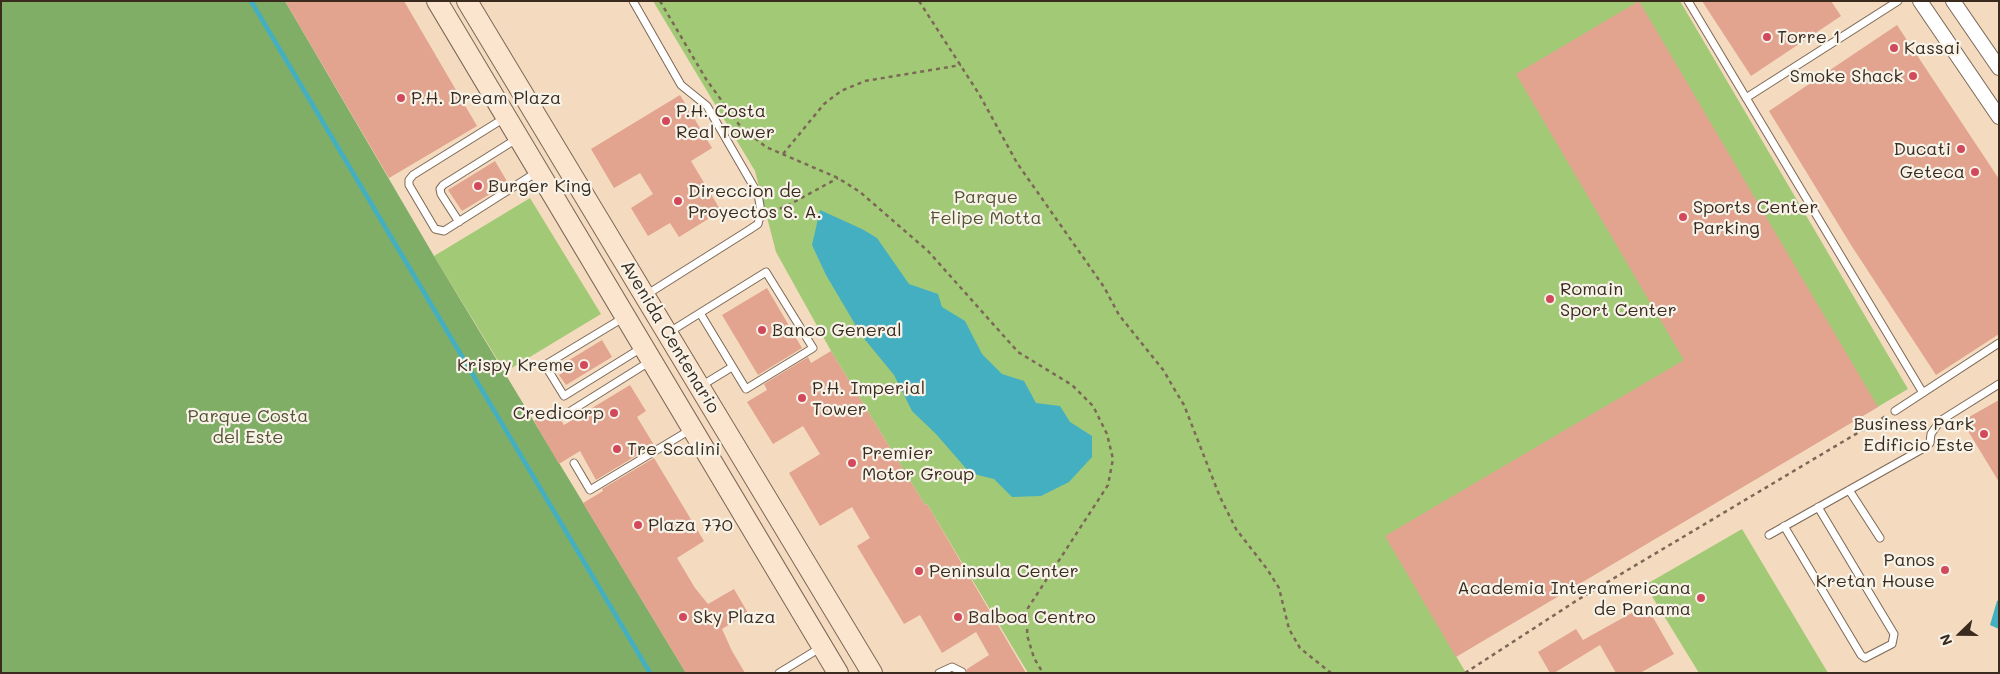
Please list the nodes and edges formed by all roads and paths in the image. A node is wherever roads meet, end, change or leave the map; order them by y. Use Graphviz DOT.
graph roads {
  1 [pos="436,1"];
  2 [pos="467,1"];
  3 [pos="633,1"];
  4 [pos="660,1"];
  5 [pos="919,1"];
  6 [pos="1688,1"];
  7 [pos="1898,1"];
  8 [pos="1953,1"];
  9 [pos="1921,2"];
  10 [pos="961,65"];
  11 [pos="1999,68"];
  12 [pos="1746,98"];
  13 [pos="506,117"];
  14 [pos="1999,117"];
  15 [pos="518,138"];
  16 [pos="783,154"];
  17 [pos="539,172"];
  18 [pos="838,178"];
  19 [pos="762,212"];
  20 [pos="459,222"];
  21 [pos="645,295"];
  22 [pos="623,313"];
  23 [pos="700,313"];
  24 [pos="668,333"];
  25 [pos="1999,343"];
  26 [pos="648,354"];
  27 [pos="732,367"];
  28 [pos="1999,384"];
  29 [pos="700,387"];
  30 [pos="1923,393"];
  31 [pos="1895,411"];
  32 [pos="566,414"];
  33 [pos="693,429"];
  34 [pos="574,463"];
  35 [pos="1849,490"];
  36 [pos="1818,507"];
  37 [pos="1784,526"];
  38 [pos="1769,535"];
  39 [pos="1880,538"];
  40 [pos="844,626"];
  41 [pos="821,644"];
  42 [pos="789,670"];
  43 [pos="962,672"];
  44 [pos="779,673"];
  45 [pos="838,673"];
  46 [pos="872,673"];
  47 [pos="939,673"];
  48 [pos="1043,673"];
  49 [pos="1331,673"];
  50 [pos="1465,673"];
  1 -- 13 [label="main road, Avenida Centenario"];
  2 -- 21 [label="main road, Avenida Centenario"];
  3 -- 19 [label="lane"];
  4 -- 16 [label="path"];
  5 -- 10 [label="path"];
  6 -- 12 [label="lane"];
  7 -- 12 [label="lane"];
  8 -- 11 [label="street"];
  9 -- 14 [label="street"];
  10 -- 16 [label="path"];
  10 -- 49 [label="path"];
  12 -- 30 [label="lane"];
  13 -- 15 [label="main road, Avenida Centenario"];
  13 -- 20 [label="lane"];
  15 -- 17 [label="main road, Avenida Centenario"];
  15 -- 20 [label="lane"];
  16 -- 18 [label="path"];
  17 -- 20 [label="lane"];
  17 -- 22 [label="main road, Avenida Centenario"];
  18 -- 19 [label="path"];
  18 -- 48 [label="path"];
  19 -- 21 [label="lane"];
  21 -- 22 [label="main road"];
  21 -- 24 [label="main road, Avenida Centenario"];
  22 -- 26 [label="main road, Avenida Centenario"];
  22 -- 26 [label="lane"];
  23 -- 24 [label="lane"];
  23 -- 27 [label="lane"];
  23 -- 27 [label="lane"];
  24 -- 29 [label="main road, Avenida Centenario"];
  25 -- 30 [label="lane"];
  26 -- 32 [label="lane"];
  26 -- 33 [label="main road, Avenida Centenario"];
  27 -- 29 [label="lane"];
  28 -- 35 [label="lane"];
  29 -- 40 [label="main road, Avenida Centenario"];
  30 -- 31 [label="lane"];
  31 -- 50 [label="path"];
  33 -- 34 [label="lane"];
  33 -- 41 [label="main road, Avenida Centenario"];
  35 -- 36 [label="lane"];
  35 -- 39 [label="lane"];
  36 -- 37 [label="lane"];
  36 -- 37 [label="lane"];
  37 -- 38 [label="lane"];
  40 -- 41 [label="main road"];
  40 -- 46 [label="main road, Avenida Centenario"];
  41 -- 42 [label="lane"];
  41 -- 45 [label="main road, Avenida Centenario"];
  42 -- 44 [label="lane"];
  43 -- 47 [label="lane"];
}
